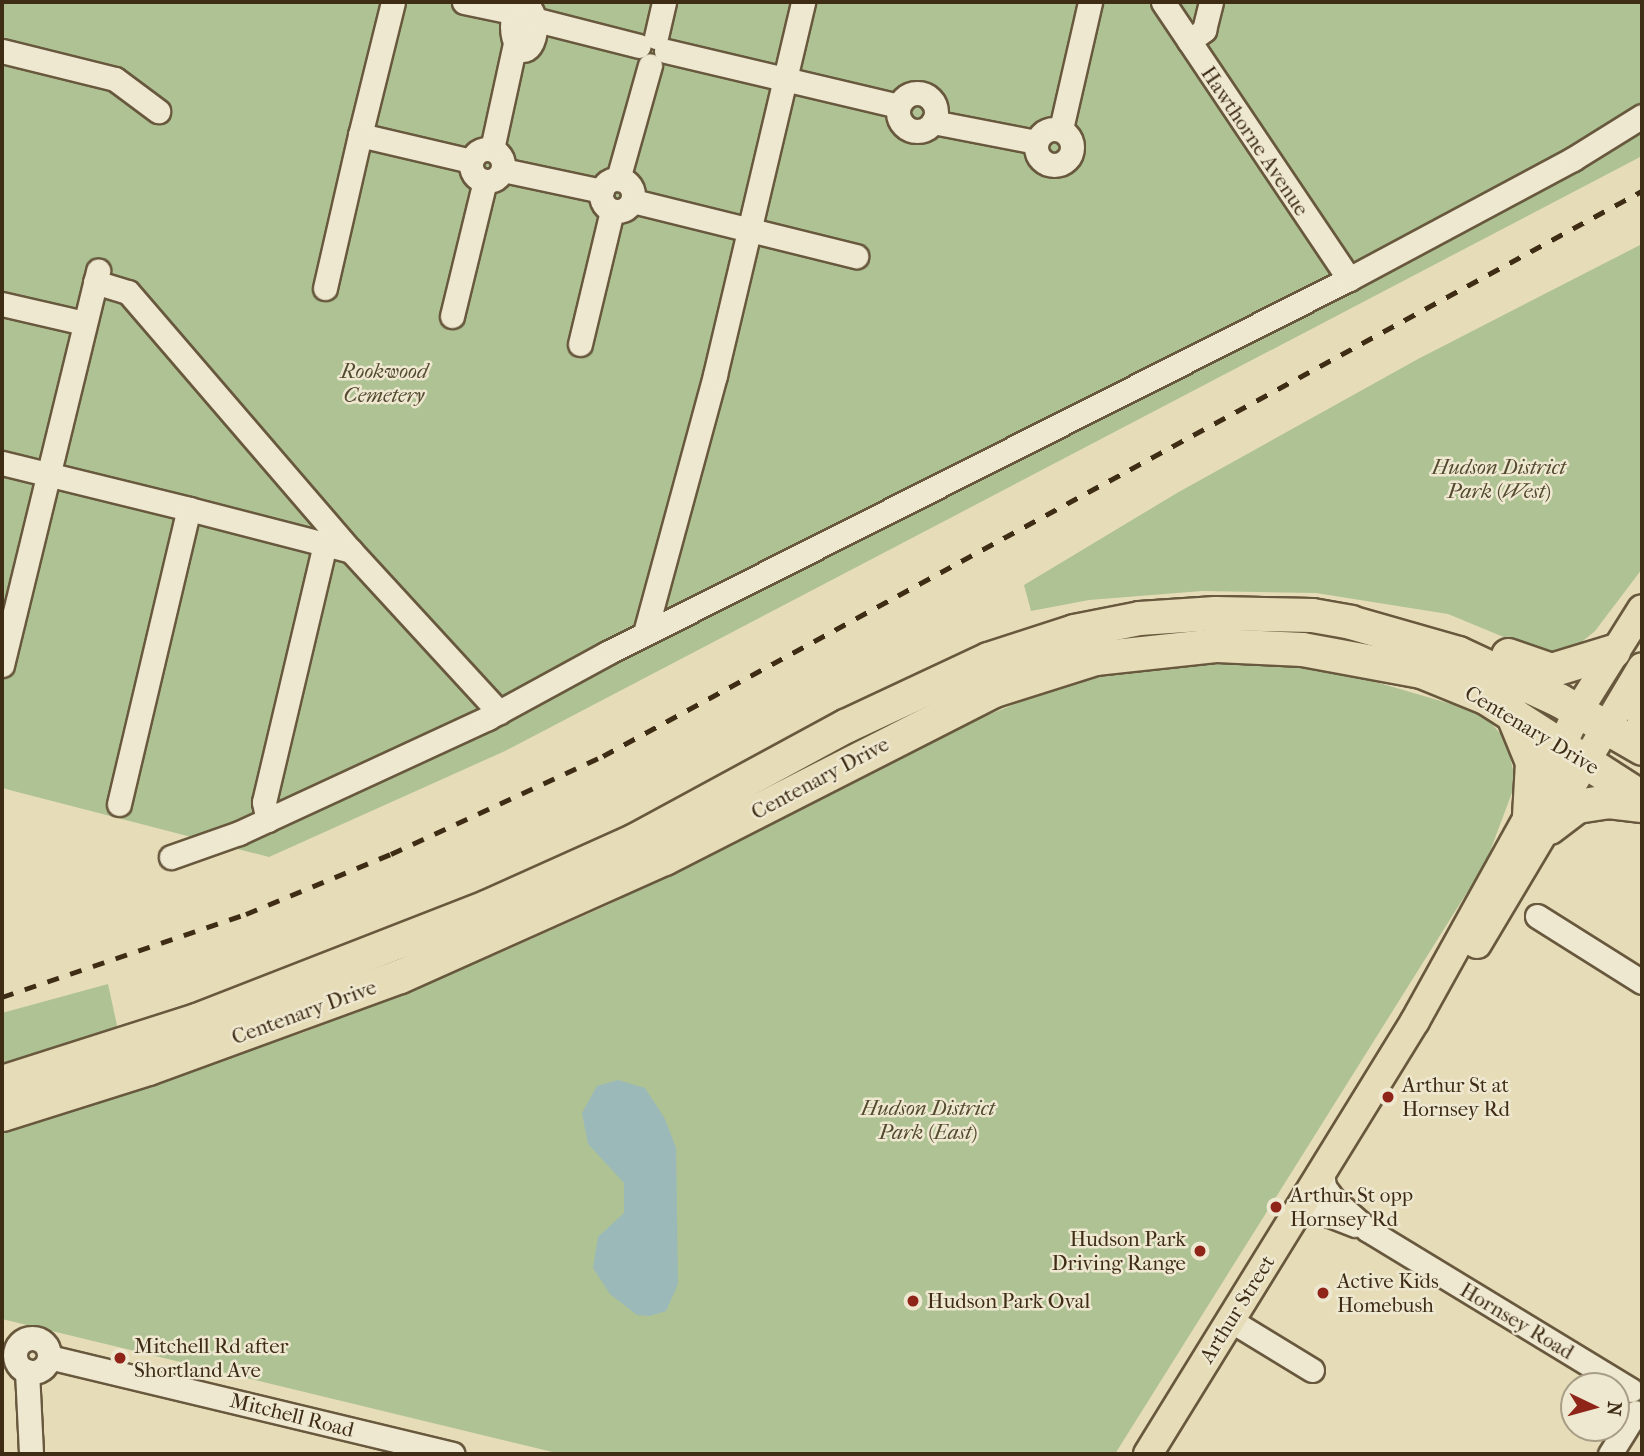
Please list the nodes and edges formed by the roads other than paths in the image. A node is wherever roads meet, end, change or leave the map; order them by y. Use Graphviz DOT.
graph roads {
  1 [pos="393,2"];
  2 [pos="464,2"];
  3 [pos="664,2"];
  4 [pos="803,2"];
  5 [pos="1090,2"];
  6 [pos="1163,2"];
  7 [pos="1211,2"];
  8 [pos="524,12"];
  9 [pos="1189,41"];
  10 [pos="653,50"];
  11 [pos="2,51"];
  12 [pos="783,82"];
  13 [pos="158,111"];
  14 [pos="1642,116"];
  15 [pos="1061,129"];
  16 [pos="360,135"];
  17 [pos="1036,142"];
  18 [pos="493,167"];
  19 [pos="611,193"];
  20 [pos="747,230"];
  21 [pos="856,256"];
  22 [pos="1349,279"];
  23 [pos="325,288"];
  24 [pos="2,304"];
  25 [pos="452,316"];
  26 [pos="84,323"];
  27 [pos="580,345"];
  28 [pos="2,463"];
  29 [pos="47,474"];
  30 [pos="189,509"];
  31 [pos="325,544"];
  32 [pos="351,551"];
  33 [pos="1642,609"];
  34 [pos="7,623"];
  35 [pos="645,633"];
  36 [pos="1613,652"];
  37 [pos="1458,653"];
  38 [pos="2,665"];
  39 [pos="1642,667"];
  40 [pos="1642,696"];
  41 [pos="1578,711"];
  42 [pos="499,712"];
  43 [pos="1512,713"];
  44 [pos="1642,713"];
  45 [pos="1608,727"];
  46 [pos="1642,748"];
  47 [pos="1575,754"];
  48 [pos="1642,798"];
  49 [pos="119,804"];
  50 [pos="1642,805"];
  51 [pos="268,820"];
  52 [pos="1539,821"];
  53 [pos="171,857"];
  54 [pos="1537,916"];
  55 [pos="1642,982"];
  56 [pos="2,1082"];
  57 [pos="2,1114"];
  58 [pos="1322,1172"];
  59 [pos="1297,1213"];
  60 [pos="1368,1230"];
  61 [pos="1230,1320"];
  62 [pos="9,1346"];
  63 [pos="49,1357"];
  64 [pos="1312,1370"];
  65 [pos="27,1371"];
  66 [pos="1638,1400"];
  67 [pos="31,1454"];
  68 [pos="453,1454"];
  69 [pos="1148,1454"];
  70 [pos="1610,1454"];
  1 -- 16 [label="street"];
  2 -- 8 [label="street"];
  3 -- 10 [label="street"];
  4 -- 12 [label="street"];
  5 -- 15 [label="street"];
  6 -- 9 [label="street, Hawthorne Avenue"];
  7 -- 9 [label="street"];
  8 -- 10 [label="street"];
  8 -- 18 [label="street"];
  9 -- 22 [label="street, Hawthorne Avenue"];
  10 -- 12 [label="street"];
  10 -- 19 [label="street"];
  11 -- 13 [label="street"];
  12 -- 17 [label="street"];
  12 -- 20 [label="street"];
  14 -- 22 [label="street"];
  15 -- 17 [label="street"];
  15 -- 17 [label="street"];
  16 -- 18 [label="street"];
  16 -- 23 [label="street"];
  18 -- 19 [label="street"];
  18 -- 25 [label="street"];
  19 -- 20 [label="street"];
  19 -- 27 [label="street"];
  20 -- 21 [label="street"];
  20 -- 35 [label="street"];
  22 -- 35 [label="street"];
  24 -- 26 [label="street"];
  26 -- 29 [label="street"];
  26 -- 32 [label="street"];
  28 -- 29 [label="street"];
  29 -- 30 [label="street"];
  29 -- 34 [label="street"];
  30 -- 31 [label="street"];
  30 -- 49 [label="street"];
  31 -- 32 [label="street"];
  31 -- 51 [label="street"];
  32 -- 42 [label="street"];
  33 -- 36 [label="main road, Arthur Street"];
  34 -- 38 [label="street"];
  35 -- 42 [label="street"];
  36 -- 37 [label="highway"];
  36 -- 41 [label="main road, Arthur Street"];
  37 -- 41 [label="highway, Centenary Drive"];
  37 -- 56 [label="highway, Centenary Drive"];
  39 -- 45 [label="main road, Arthur Street"];
  40 -- 44 [label="highway"];
  41 -- 45 [label="highway, Centenary Drive"];
  41 -- 47 [label="main road, Arthur Street"];
  42 -- 51 [label="street"];
  43 -- 47 [label="highway, Centenary Drive"];
  43 -- 52 [label="highway"];
  43 -- 57 [label="highway, Centenary Drive"];
  45 -- 46 [label="highway, Centenary Drive"];
  45 -- 47 [label="main road, Arthur Street"];
  47 -- 48 [label="highway, Centenary Drive"];
  47 -- 52 [label="main road, Arthur Street"];
  50 -- 52 [label="highway"];
  51 -- 53 [label="street"];
  52 -- 58 [label="main road, Arthur Street"];
  54 -- 55 [label="street"];
  58 -- 59 [label="main road, Arthur Street"];
  58 -- 60 [label="street, Hornsey Road"];
  59 -- 60 [label="street, Hornsey Road"];
  59 -- 61 [label="main road, Arthur Street"];
  60 -- 66 [label="street, Hornsey Road"];
  61 -- 64 [label="street"];
  61 -- 69 [label="main road, Arthur Street"];
  62 -- 63 [label="street"];
  62 -- 65 [label="street"];
  63 -- 65 [label="street"];
  63 -- 68 [label="street, Mitchell Road"];
  65 -- 67 [label="street"];
  66 -- 70 [label="street"];
}
